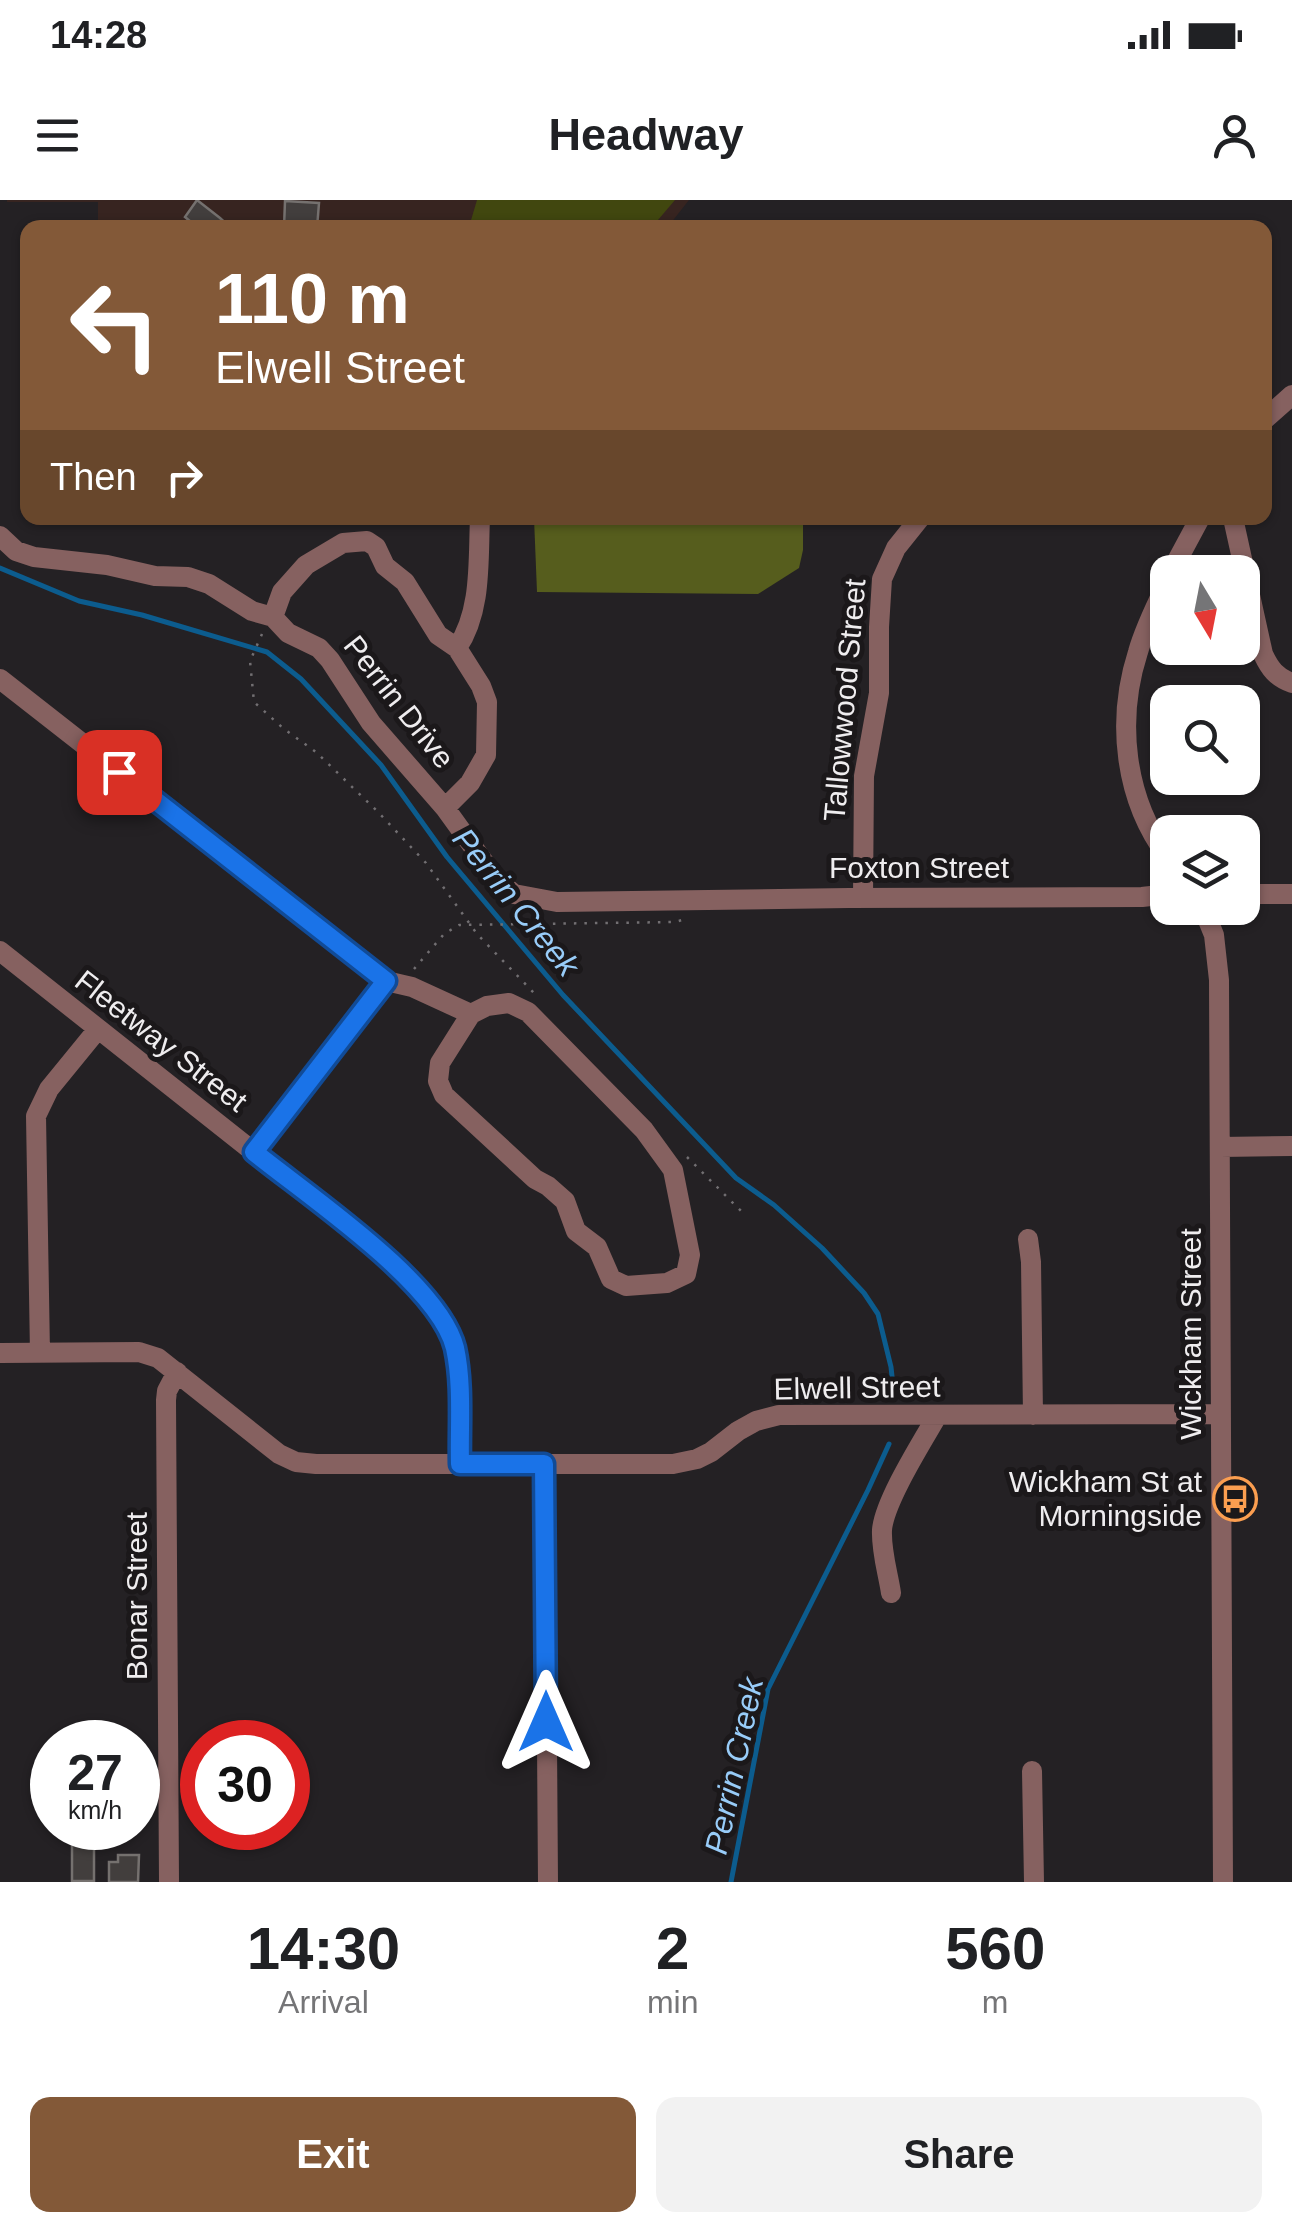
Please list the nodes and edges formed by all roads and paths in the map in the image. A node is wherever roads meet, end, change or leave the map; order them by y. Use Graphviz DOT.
graph roads {
  1 [pos="1292,395"];
  2 [pos="1272,413"];
  3 [pos="480,525"];
  4 [pos="914,525"];
  5 [pos="1196,525"];
  6 [pos="1235,525"];
  7 [pos="0,536"];
  8 [pos="1180,555"];
  9 [pos="269,622"];
  10 [pos="1150,623"];
  11 [pos="458,648"];
  12 [pos="0,679"];
  13 [pos="1292,683"];
  14 [pos="445,808"];
  15 [pos="1150,830"];
  16 [pos="1260,894"];
  17 [pos="1292,894"];
  18 [pos="1150,896"];
  19 [pos="863,898"];
  20 [pos="671,900"];
  21 [pos="688,918"];
  22 [pos="470,924"];
  23 [pos="1209,925"];
  24 [pos="0,951"];
  25 [pos="394,983"];
  26 [pos="543,1003"];
  27 [pos="470,1014"];
  28 [pos="98,1028"];
  29 [pos="1292,1146"];
  30 [pos="1220,1147"];
  31 [pos="682,1151"];
  32 [pos="254,1152"];
  33 [pos="746,1216"];
  34 [pos="1028,1239"];
  35 [pos="0,1353"];
  36 [pos="40,1353"];
  37 [pos="177,1372"];
  38 [pos="1033,1414"];
  39 [pos="1221,1414"];
  40 [pos="937,1416"];
  41 [pos="460,1464"];
  42 [pos="544,1464"];
  43 [pos="891,1593"];
  44 [pos="1032,1771"];
  45 [pos="169,1882"];
  46 [pos="548,1882"];
  47 [pos="1034,1882"];
  48 [pos="1223,1882"];
  1 -- 2 [label="street"];
  3 -- 11 [label="street"];
  4 -- 19 [label="street, Tallowwood Street"];
  5 -- 8 [label="street"];
  6 -- 13 [label="street"];
  7 -- 9 [label="street, Perrin Drive"];
  9 -- 11 [label="street"];
  9 -- 14 [label="street, Perrin Drive"];
  9 -- 22 [label="path"];
  10 -- 15 [label="street"];
  11 -- 14 [label="street"];
  12 -- 25 [label="street"];
  14 -- 20 [label="street, Perrin Drive"];
  16 -- 17 [label="street"];
  18 -- 19 [label="street, Foxton Street"];
  19 -- 20 [label="street, Foxton Street"];
  21 -- 22 [label="path"];
  22 -- 25 [label="path"];
  22 -- 26 [label="path"];
  23 -- 30 [label="street, Wickham Street"];
  24 -- 28 [label="street, Fleetway Street"];
  25 -- 27 [label="street"];
  25 -- 32 [label="street"];
  27 -- 27 [label="street"];
  28 -- 32 [label="street, Fleetway Street"];
  28 -- 36 [label="street"];
  29 -- 30 [label="street"];
  30 -- 39 [label="street, Wickham Street"];
  31 -- 33 [label="path"];
  32 -- 41 [label="street, Fleetway Street"];
  34 -- 38 [label="street"];
  35 -- 36 [label="street, Elwell Street"];
  36 -- 37 [label="street, Elwell Street"];
  37 -- 41 [label="street, Elwell Street"];
  37 -- 45 [label="street, Bonar Street"];
  38 -- 39 [label="street, Elwell Street"];
  38 -- 40 [label="street, Elwell Street"];
  39 -- 48 [label="street, Wickham Street"];
  40 -- 42 [label="street, Elwell Street"];
  40 -- 43 [label="street"];
  41 -- 42 [label="street, Elwell Street"];
  42 -- 46 [label="street"];
  44 -- 47 [label="street"];
}
